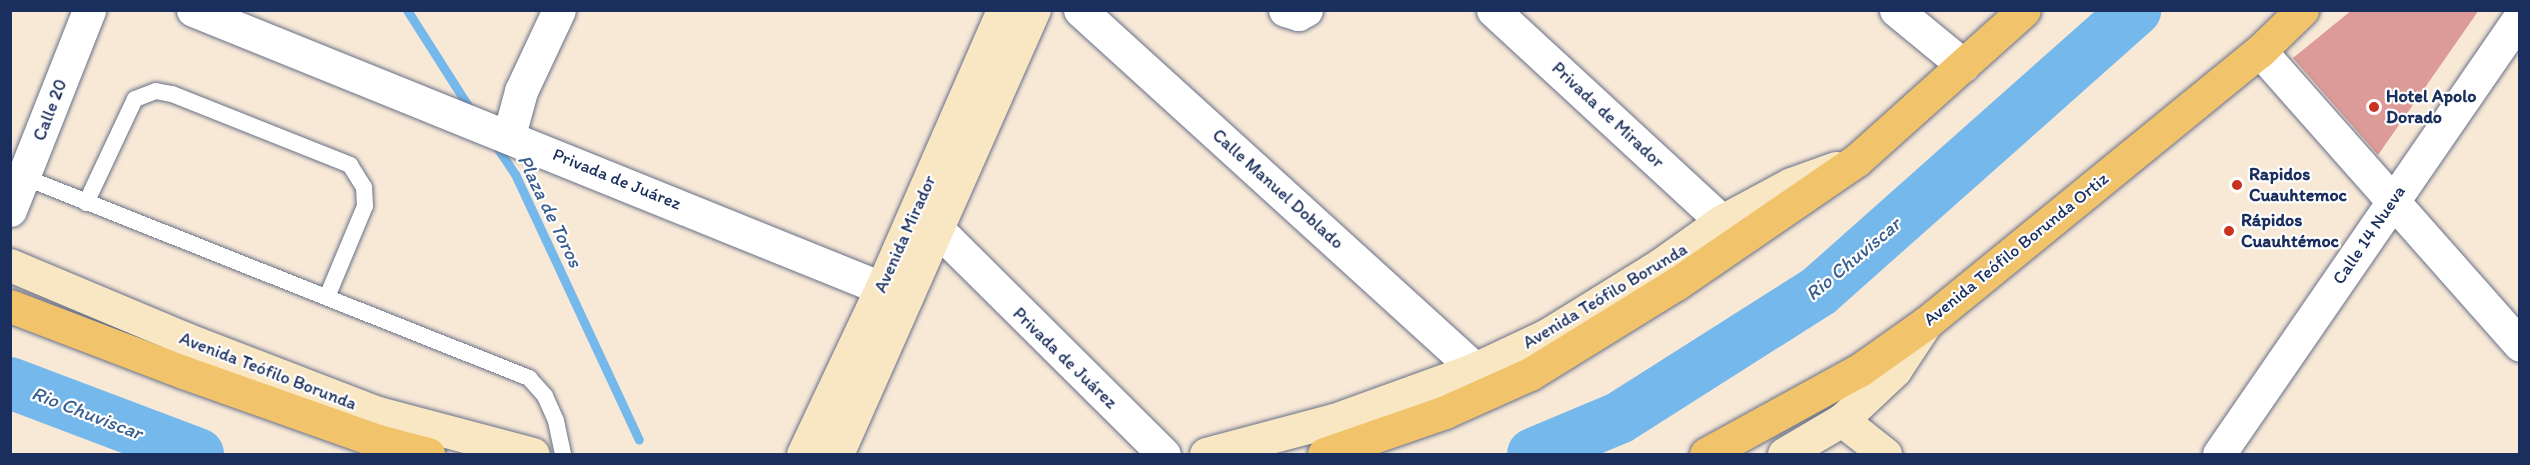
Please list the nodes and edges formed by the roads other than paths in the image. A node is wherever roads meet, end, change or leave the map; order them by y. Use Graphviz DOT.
graph roads {
  1 [pos="89,10"];
  2 [pos="193,10"];
  3 [pos="559,10"];
  4 [pos="1003,10"];
  5 [pos="1034,10"];
  6 [pos="1080,10"];
  7 [pos="1285,10"];
  8 [pos="1305,10"];
  9 [pos="1492,10"];
  10 [pos="1896,10"];
  11 [pos="2024,10"];
  12 [pos="2302,10"];
  13 [pos="2520,17"];
  14 [pos="2260,51"];
  15 [pos="1963,65"];
  16 [pos="509,135"];
  17 [pos="1857,160"];
  18 [pos="24,177"];
  19 [pos="2392,201"];
  20 [pos="86,203"];
  21 [pos="10,210"];
  22 [pos="926,220"];
  23 [pos="1722,221"];
  24 [pos="10,265"];
  25 [pos="894,292"];
  26 [pos="327,297"];
  27 [pos="10,306"];
  28 [pos="1926,323"];
  29 [pos="2520,345"];
  30 [pos="1474,369"];
  31 [pos="1842,420"];
  32 [pos="428,454"];
  33 [pos="533,454"];
  34 [pos="562,454"];
  35 [pos="803,454"];
  36 [pos="837,454"];
  37 [pos="1164,454"];
  38 [pos="1206,454"];
  39 [pos="1324,454"];
  40 [pos="1706,454"];
  41 [pos="1784,454"];
  42 [pos="1885,454"];
  43 [pos="2219,454"];
  1 -- 18 [label="street, Calle 20"];
  2 -- 16 [label="street, Privada de Juárez"];
  3 -- 16 [label="street"];
  4 -- 22 [label="main road, Avenida Mirador"];
  5 -- 22 [label="main road, Avenida Mirador"];
  6 -- 30 [label="street, Calle Manuel Doblado"];
  7 -- 8 [label="street"];
  9 -- 23 [label="street, Privada de Mirador"];
  10 -- 15 [label="street"];
  11 -- 15 [label="main road, Avenida Teófilo Borunda"];
  12 -- 14 [label="main road, Avenida Teófilo Borunda Ortiz"];
  13 -- 19 [label="street, Calle 14 Nueva"];
  14 -- 19 [label="street"];
  14 -- 28 [label="main road, Avenida Teófilo Borunda Ortiz"];
  15 -- 17 [label="main road, Avenida Teófilo Borunda"];
  16 -- 25 [label="street, Privada de Juárez"];
  17 -- 23 [label="main road, Avenida Teófilo Borunda"];
  17 -- 39 [label="main road, Avenida Teófilo Borunda"];
  18 -- 20 [label="lane"];
  18 -- 21 [label="street, Calle 20"];
  19 -- 29 [label="street"];
  19 -- 43 [label="street, Calle 14 Nueva"];
  20 -- 26 [label="lane"];
  20 -- 26 [label="lane"];
  22 -- 25 [label="main road, Avenida Mirador"];
  22 -- 37 [label="street, Privada de Juárez"];
  23 -- 30 [label="main road, Avenida Teófilo Borunda"];
  24 -- 33 [label="main road, Avenida Teófilo Borunda"];
  25 -- 35 [label="main road, Avenida Mirador"];
  25 -- 36 [label="main road, Avenida Mirador"];
  26 -- 34 [label="lane"];
  27 -- 32 [label="main road, Avenida Teófilo Borunda"];
  28 -- 31 [label="main road"];
  28 -- 40 [label="main road, Avenida Teófilo Borunda Ortiz"];
  30 -- 38 [label="main road, Avenida Teófilo Borunda"];
  31 -- 41 [label="main road"];
  31 -- 42 [label="main road"];
}
